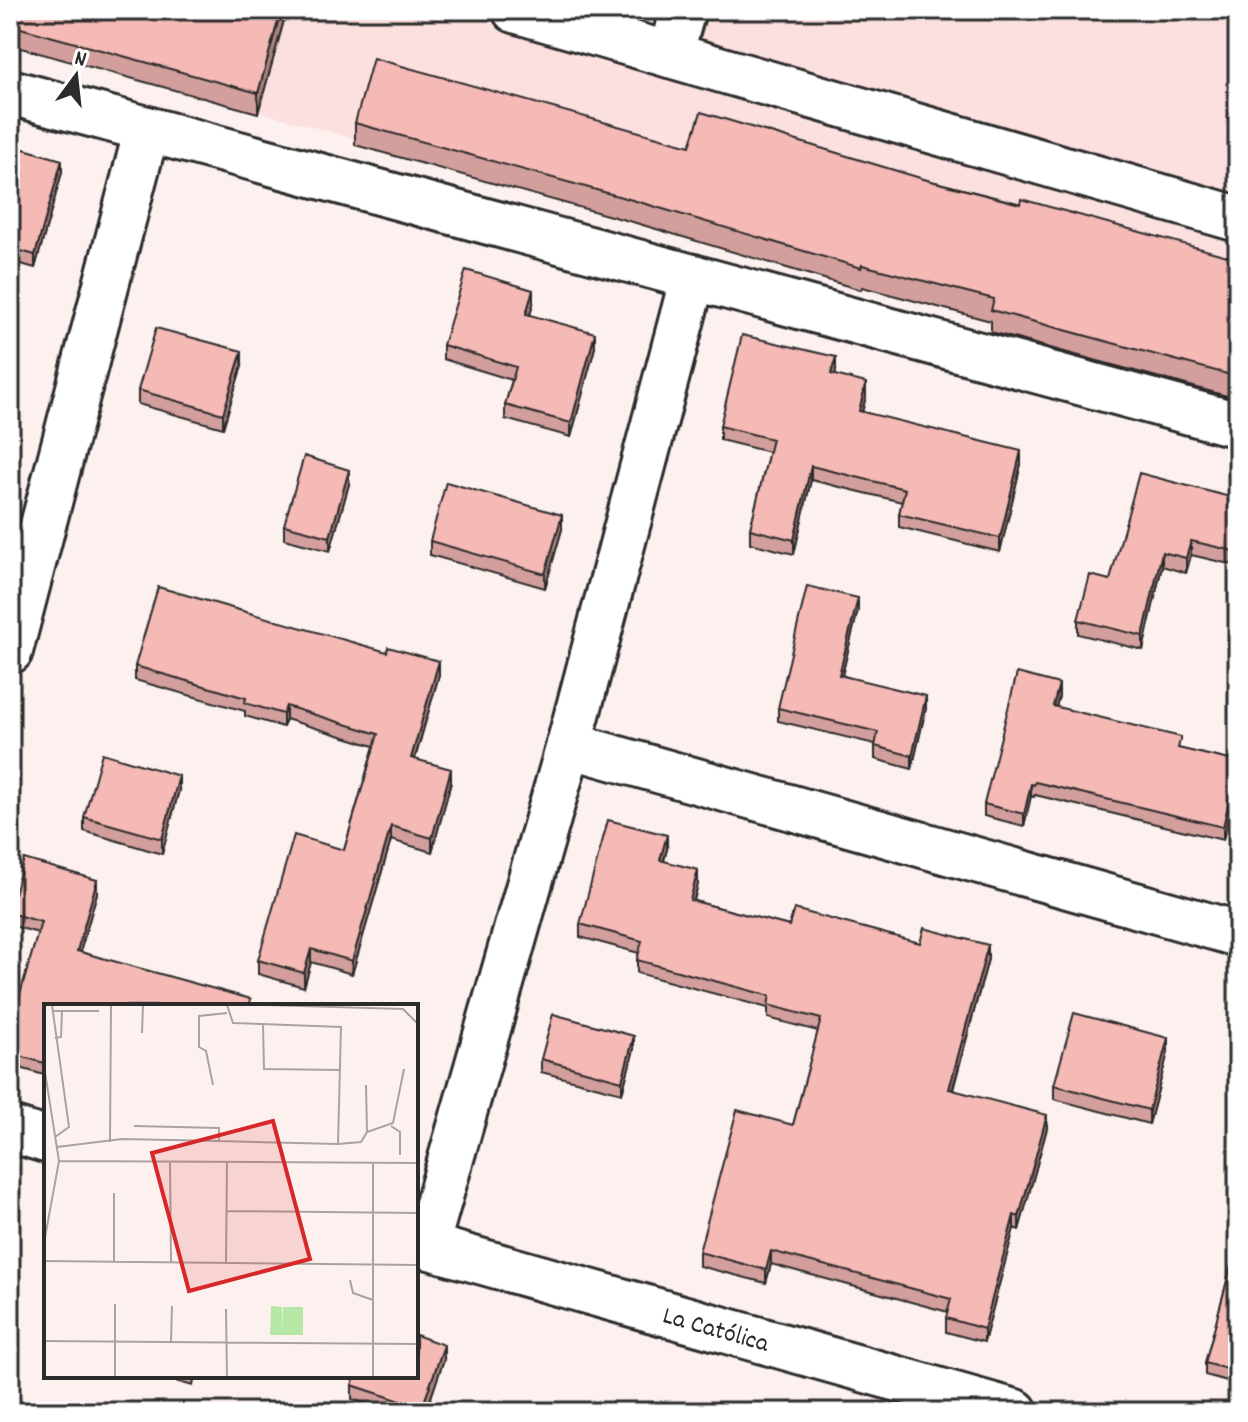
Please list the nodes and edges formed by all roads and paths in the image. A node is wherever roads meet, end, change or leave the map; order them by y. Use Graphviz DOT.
graph roads {
  1 [pos="515,10"];
  2 [pos="683,10"];
  3 [pos="670,55"];
  4 [pos="10,92"];
  5 [pos="147,129"];
  6 [pos="1238,219"];
  7 [pos="693,277"];
  8 [pos="1238,425"];
  9 [pos="10,651"];
  10 [pos="569,745"];
  11 [pos="1238,934"];
  12 [pos="10,1129"];
  13 [pos="44,1139"];
  14 [pos="421,1245"];
  15 [pos="1015,1412"];
  1 -- 3 [label="street"];
  2 -- 3 [label="street"];
  3 -- 6 [label="street"];
  4 -- 5 [label="street"];
  5 -- 7 [label="street"];
  5 -- 9 [label="street"];
  7 -- 8 [label="street"];
  7 -- 10 [label="street"];
  10 -- 11 [label="street"];
  10 -- 14 [label="street"];
  12 -- 13 [label="street"];
  14 -- 15 [label="street, La Católica"];
}
